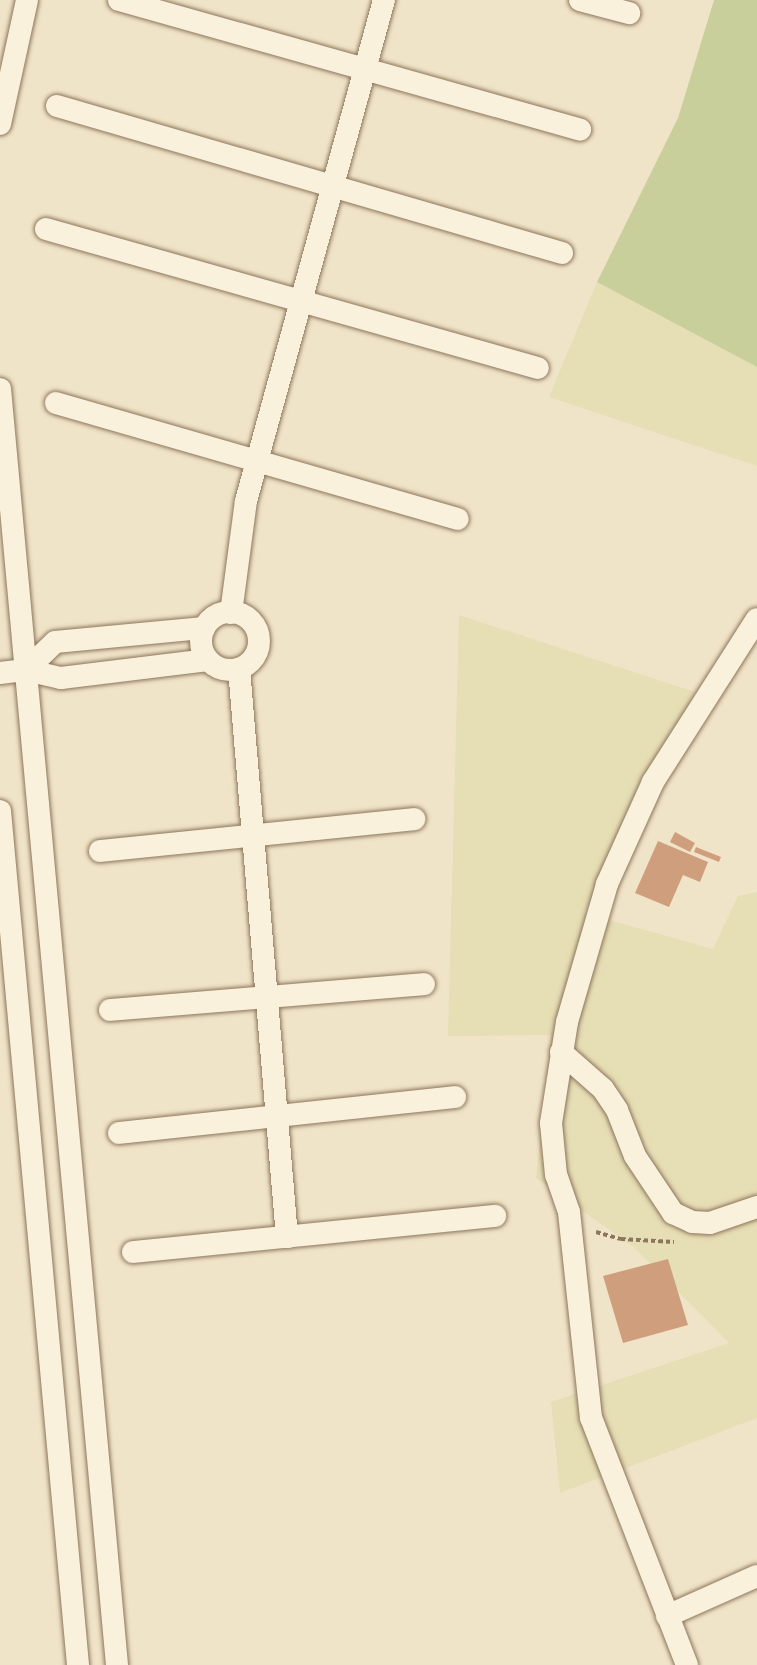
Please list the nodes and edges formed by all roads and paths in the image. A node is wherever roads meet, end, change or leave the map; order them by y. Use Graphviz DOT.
graph roads {
  1 [pos="27,0"];
  2 [pos="119,0"];
  3 [pos="384,0"];
  4 [pos="580,0"];
  5 [pos="629,13"];
  6 [pos="365,69"];
  7 [pos="57,106"];
  8 [pos="0,124"];
  9 [pos="580,130"];
  10 [pos="333,186"];
  11 [pos="46,229"];
  12 [pos="562,253"];
  13 [pos="301,301"];
  14 [pos="538,368"];
  15 [pos="0,389"];
  16 [pos="56,403"];
  17 [pos="257,461"];
  18 [pos="458,519"];
  19 [pos="231,613"];
  20 [pos="757,619"];
  21 [pos="204,628"];
  22 [pos="208,660"];
  23 [pos="239,669"];
  24 [pos="26,670"];
  25 [pos="0,674"];
  26 [pos="0,811"];
  27 [pos="414,819"];
  28 [pos="254,834"];
  29 [pos="100,851"];
  30 [pos="424,984"];
  31 [pos="263,998"];
  32 [pos="110,1010"];
  33 [pos="561,1052"];
  34 [pos="455,1097"];
  35 [pos="275,1116"];
  36 [pos="119,1133"];
  37 [pos="757,1207"];
  38 [pos="569,1212"];
  39 [pos="495,1216"];
  40 [pos="710,1223"];
  41 [pos="287,1237"];
  42 [pos="133,1252"];
  43 [pos="757,1576"];
  44 [pos="667,1616"];
  45 [pos="78,1665"];
  46 [pos="117,1665"];
  47 [pos="687,1665"];
  1 -- 8 [label="street"];
  2 -- 6 [label="street"];
  3 -- 6 [label="street"];
  4 -- 5 [label="street"];
  6 -- 9 [label="street"];
  6 -- 10 [label="street"];
  7 -- 10 [label="street"];
  10 -- 12 [label="street"];
  10 -- 13 [label="street"];
  11 -- 13 [label="street"];
  13 -- 14 [label="street"];
  13 -- 17 [label="street"];
  15 -- 24 [label="street"];
  16 -- 17 [label="street"];
  17 -- 18 [label="street"];
  17 -- 19 [label="street"];
  19 -- 21 [label="street"];
  19 -- 23 [label="street"];
  20 -- 33 [label="street"];
  21 -- 22 [label="street"];
  21 -- 24 [label="street"];
  22 -- 23 [label="street"];
  22 -- 24 [label="street"];
  23 -- 28 [label="street"];
  24 -- 25 [label="street"];
  24 -- 46 [label="street"];
  26 -- 45 [label="street"];
  27 -- 28 [label="street"];
  28 -- 29 [label="street"];
  28 -- 31 [label="street"];
  30 -- 31 [label="street"];
  31 -- 32 [label="street"];
  31 -- 35 [label="street"];
  33 -- 38 [label="street"];
  33 -- 40 [label="street"];
  34 -- 35 [label="street"];
  35 -- 36 [label="street"];
  35 -- 41 [label="street"];
  37 -- 40 [label="street"];
  38 -- 40 [label="path"];
  38 -- 44 [label="street"];
  39 -- 41 [label="street"];
  41 -- 42 [label="street"];
  43 -- 44 [label="street"];
  44 -- 47 [label="street"];
}
